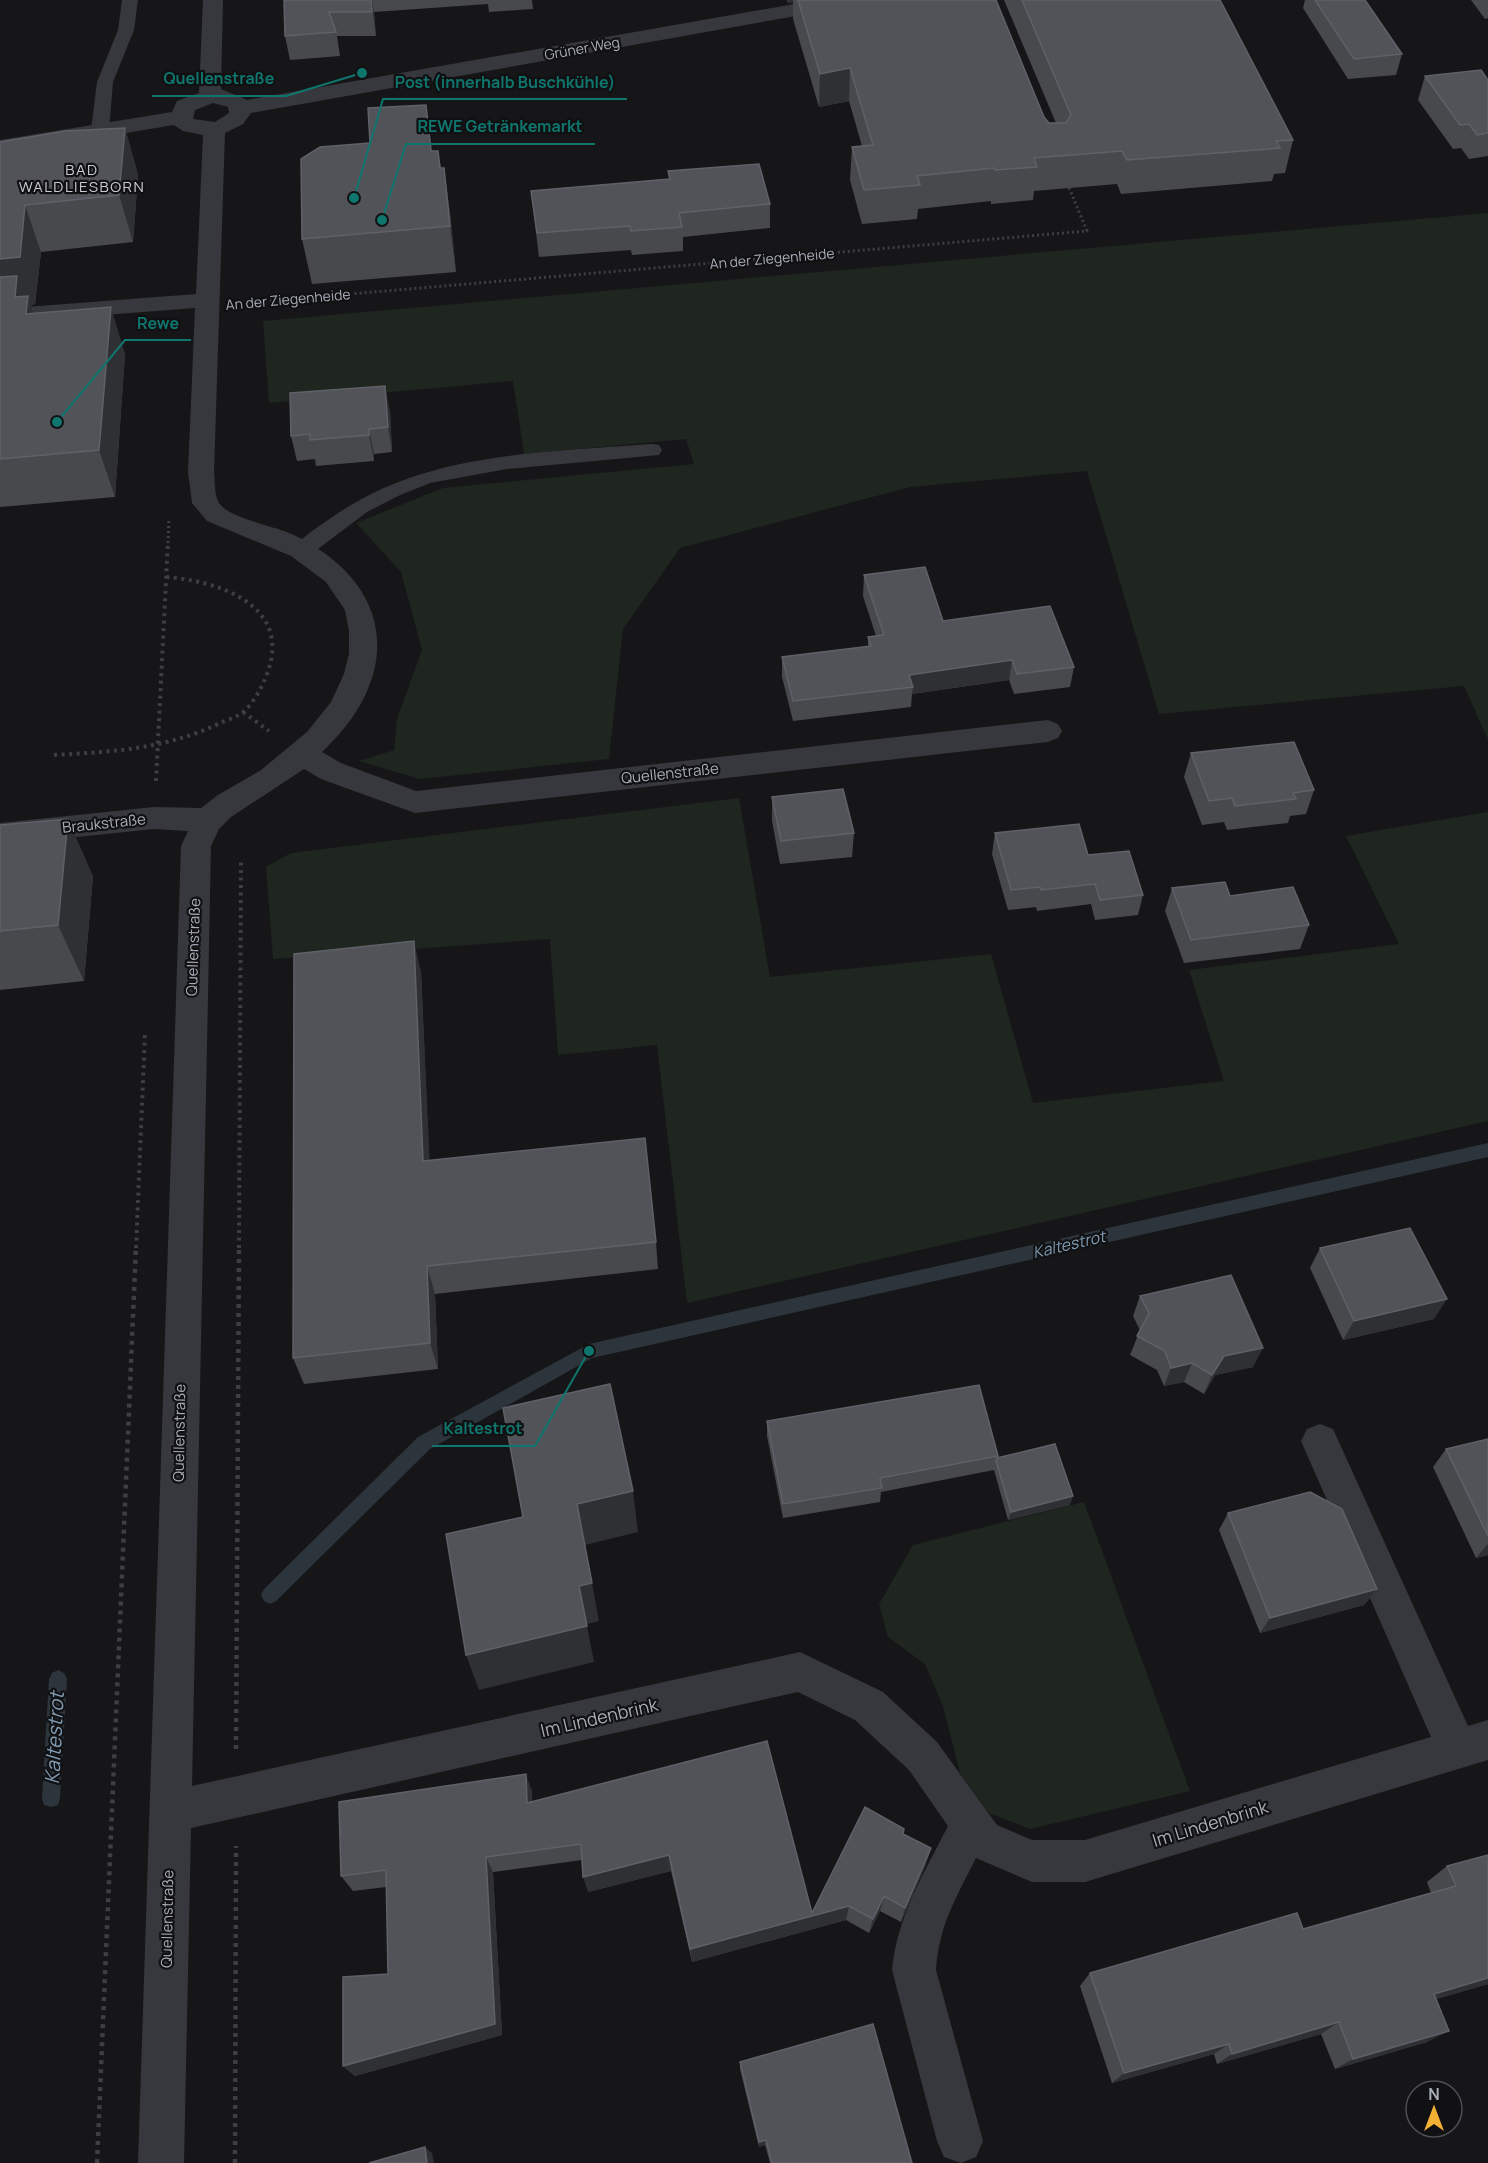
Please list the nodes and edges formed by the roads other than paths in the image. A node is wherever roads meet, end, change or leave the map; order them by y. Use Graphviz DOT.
graph roads {
  1 [pos="130,0"];
  2 [pos="213,0"];
  3 [pos="852,0"];
  4 [pos="210,96"];
  5 [pos="241,108"];
  6 [pos="181,117"];
  7 [pos="214,128"];
  8 [pos="99,130"];
  9 [pos="0,147"];
  10 [pos="208,303"];
  11 [pos="0,316"];
  12 [pos="652,450"];
  13 [pos="303,550"];
  14 [pos="1048,732"];
  15 [pos="302,754"];
  16 [pos="208,820"];
  17 [pos="0,834"];
  18 [pos="1320,1441"];
  19 [pos="1473,1744"];
  20 [pos="170,1812"];
  21 [pos="970,1824"];
  22 [pos="960,2141"];
  23 [pos="161,2163"];
  1 -- 8 [label="lane"];
  2 -- 4 [label="street"];
  3 -- 5 [label="street, Grüner Weg"];
  4 -- 5 [label="street"];
  4 -- 6 [label="street"];
  5 -- 7 [label="street"];
  6 -- 7 [label="street"];
  6 -- 8 [label="street"];
  7 -- 10 [label="street"];
  8 -- 9 [label="street"];
  10 -- 11 [label="street"];
  10 -- 13 [label="street"];
  12 -- 13 [label="lane"];
  13 -- 15 [label="street"];
  14 -- 15 [label="street, Quellenstraße"];
  15 -- 16 [label="street"];
  16 -- 17 [label="street, Braukstraße"];
  16 -- 20 [label="street, Quellenstraße"];
  18 -- 19 [label="street, Im Lindenbrink"];
  19 -- 21 [label="street, Im Lindenbrink"];
  20 -- 21 [label="street, Im Lindenbrink"];
  20 -- 23 [label="street, Quellenstraße"];
  21 -- 22 [label="street"];
}
